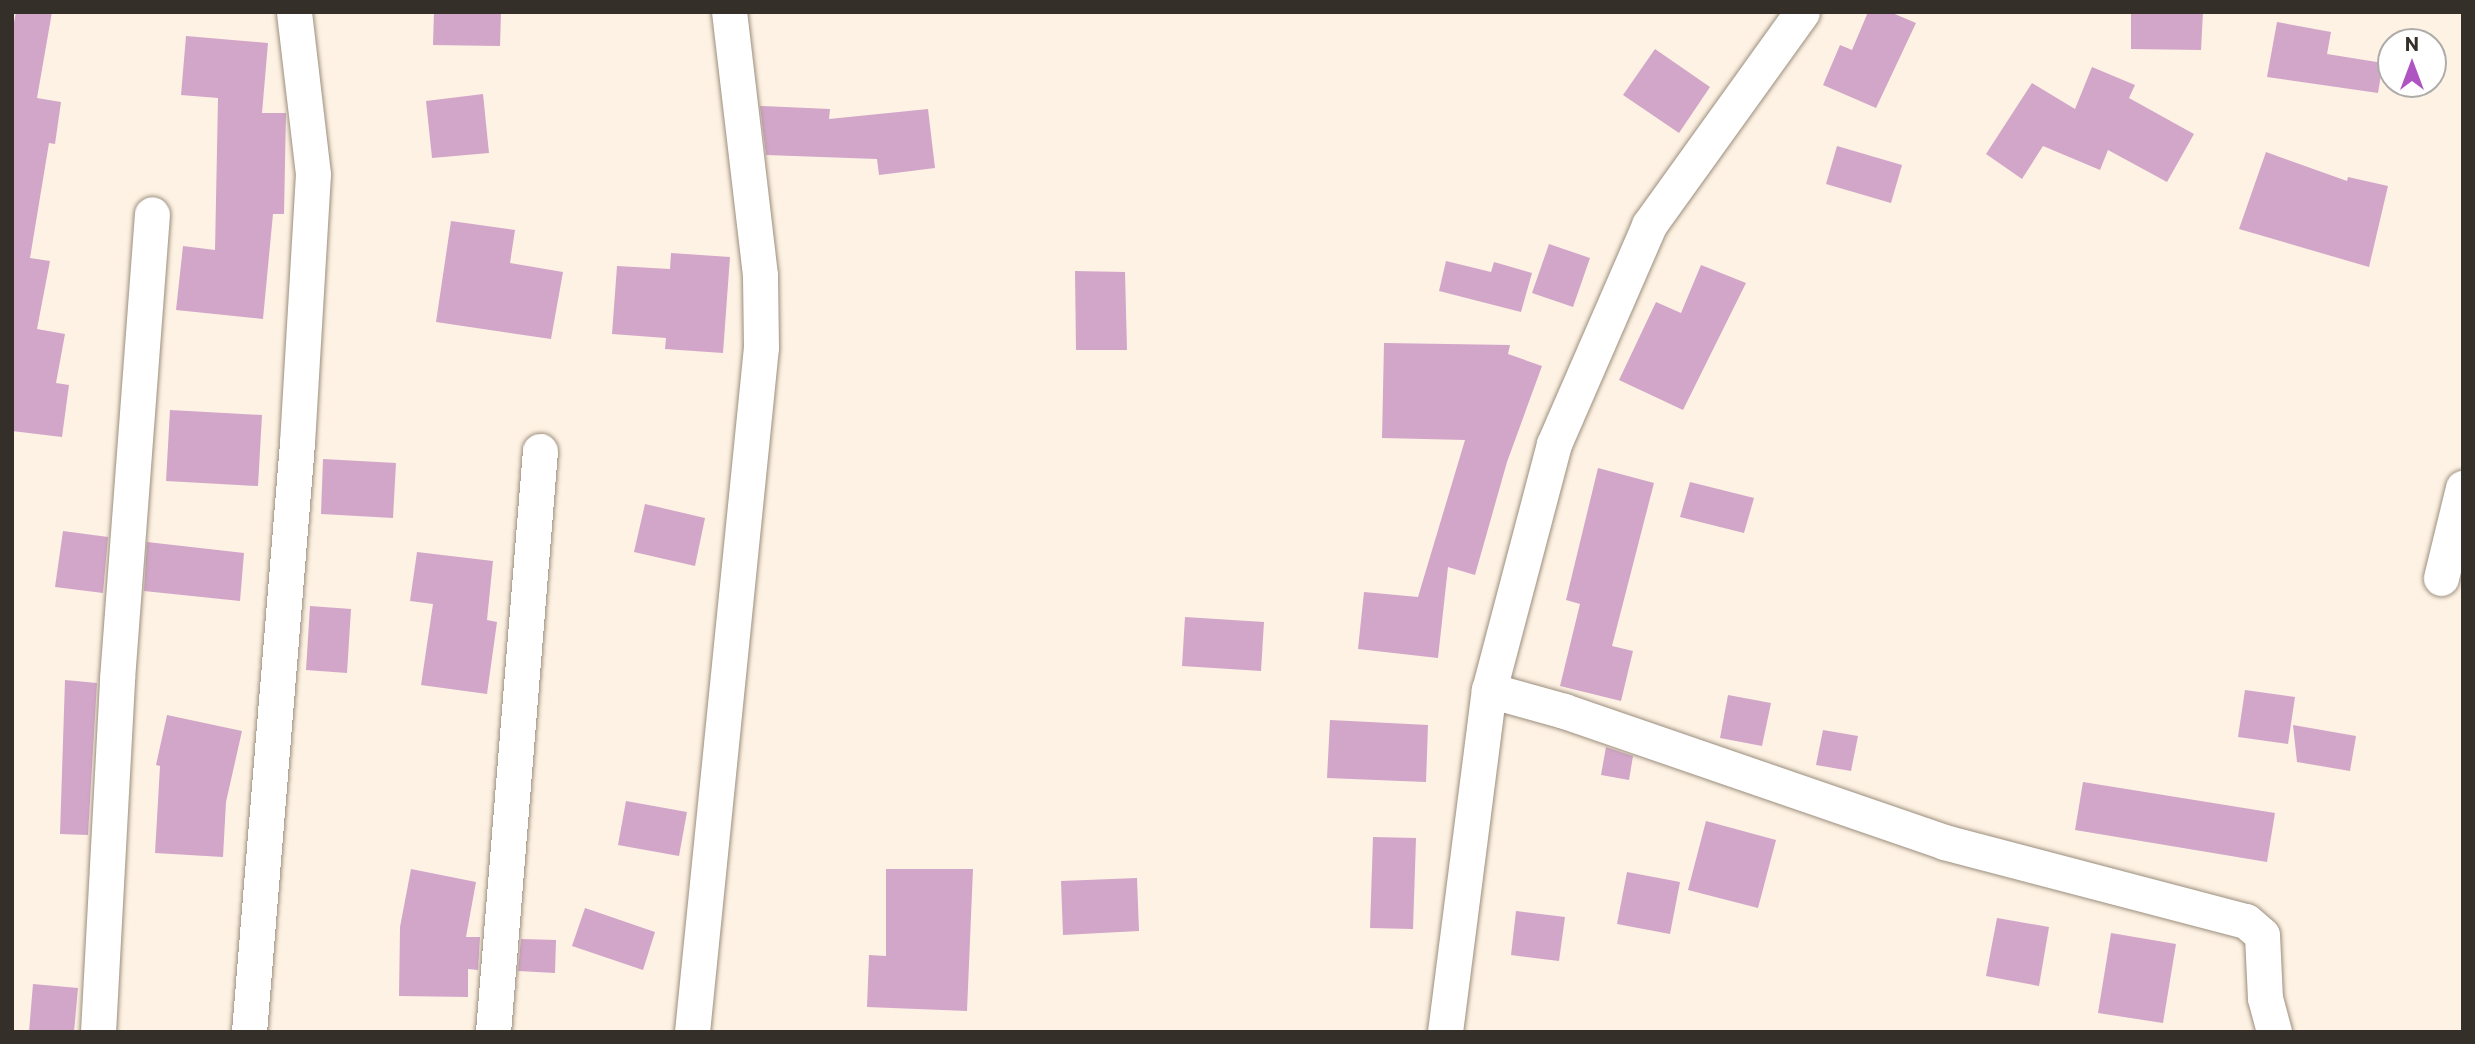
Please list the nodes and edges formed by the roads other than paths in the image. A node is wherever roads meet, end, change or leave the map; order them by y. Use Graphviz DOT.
graph roads {
  1 [pos="294,12"];
  2 [pos="729,12"];
  3 [pos="1802,12"];
  4 [pos="152,214"];
  5 [pos="540,451"];
  6 [pos="2463,488"];
  7 [pos="2441,578"];
  8 [pos="1489,690"];
  9 [pos="98,1032"];
  10 [pos="249,1032"];
  11 [pos="493,1032"];
  12 [pos="691,1032"];
  13 [pos="1445,1032"];
  14 [pos="2274,1032"];
  1 -- 10 [label="street"];
  2 -- 12 [label="street"];
  3 -- 8 [label="street"];
  4 -- 9 [label="street"];
  5 -- 11 [label="street"];
  6 -- 7 [label="street"];
  8 -- 13 [label="street"];
  8 -- 14 [label="street"];
}
